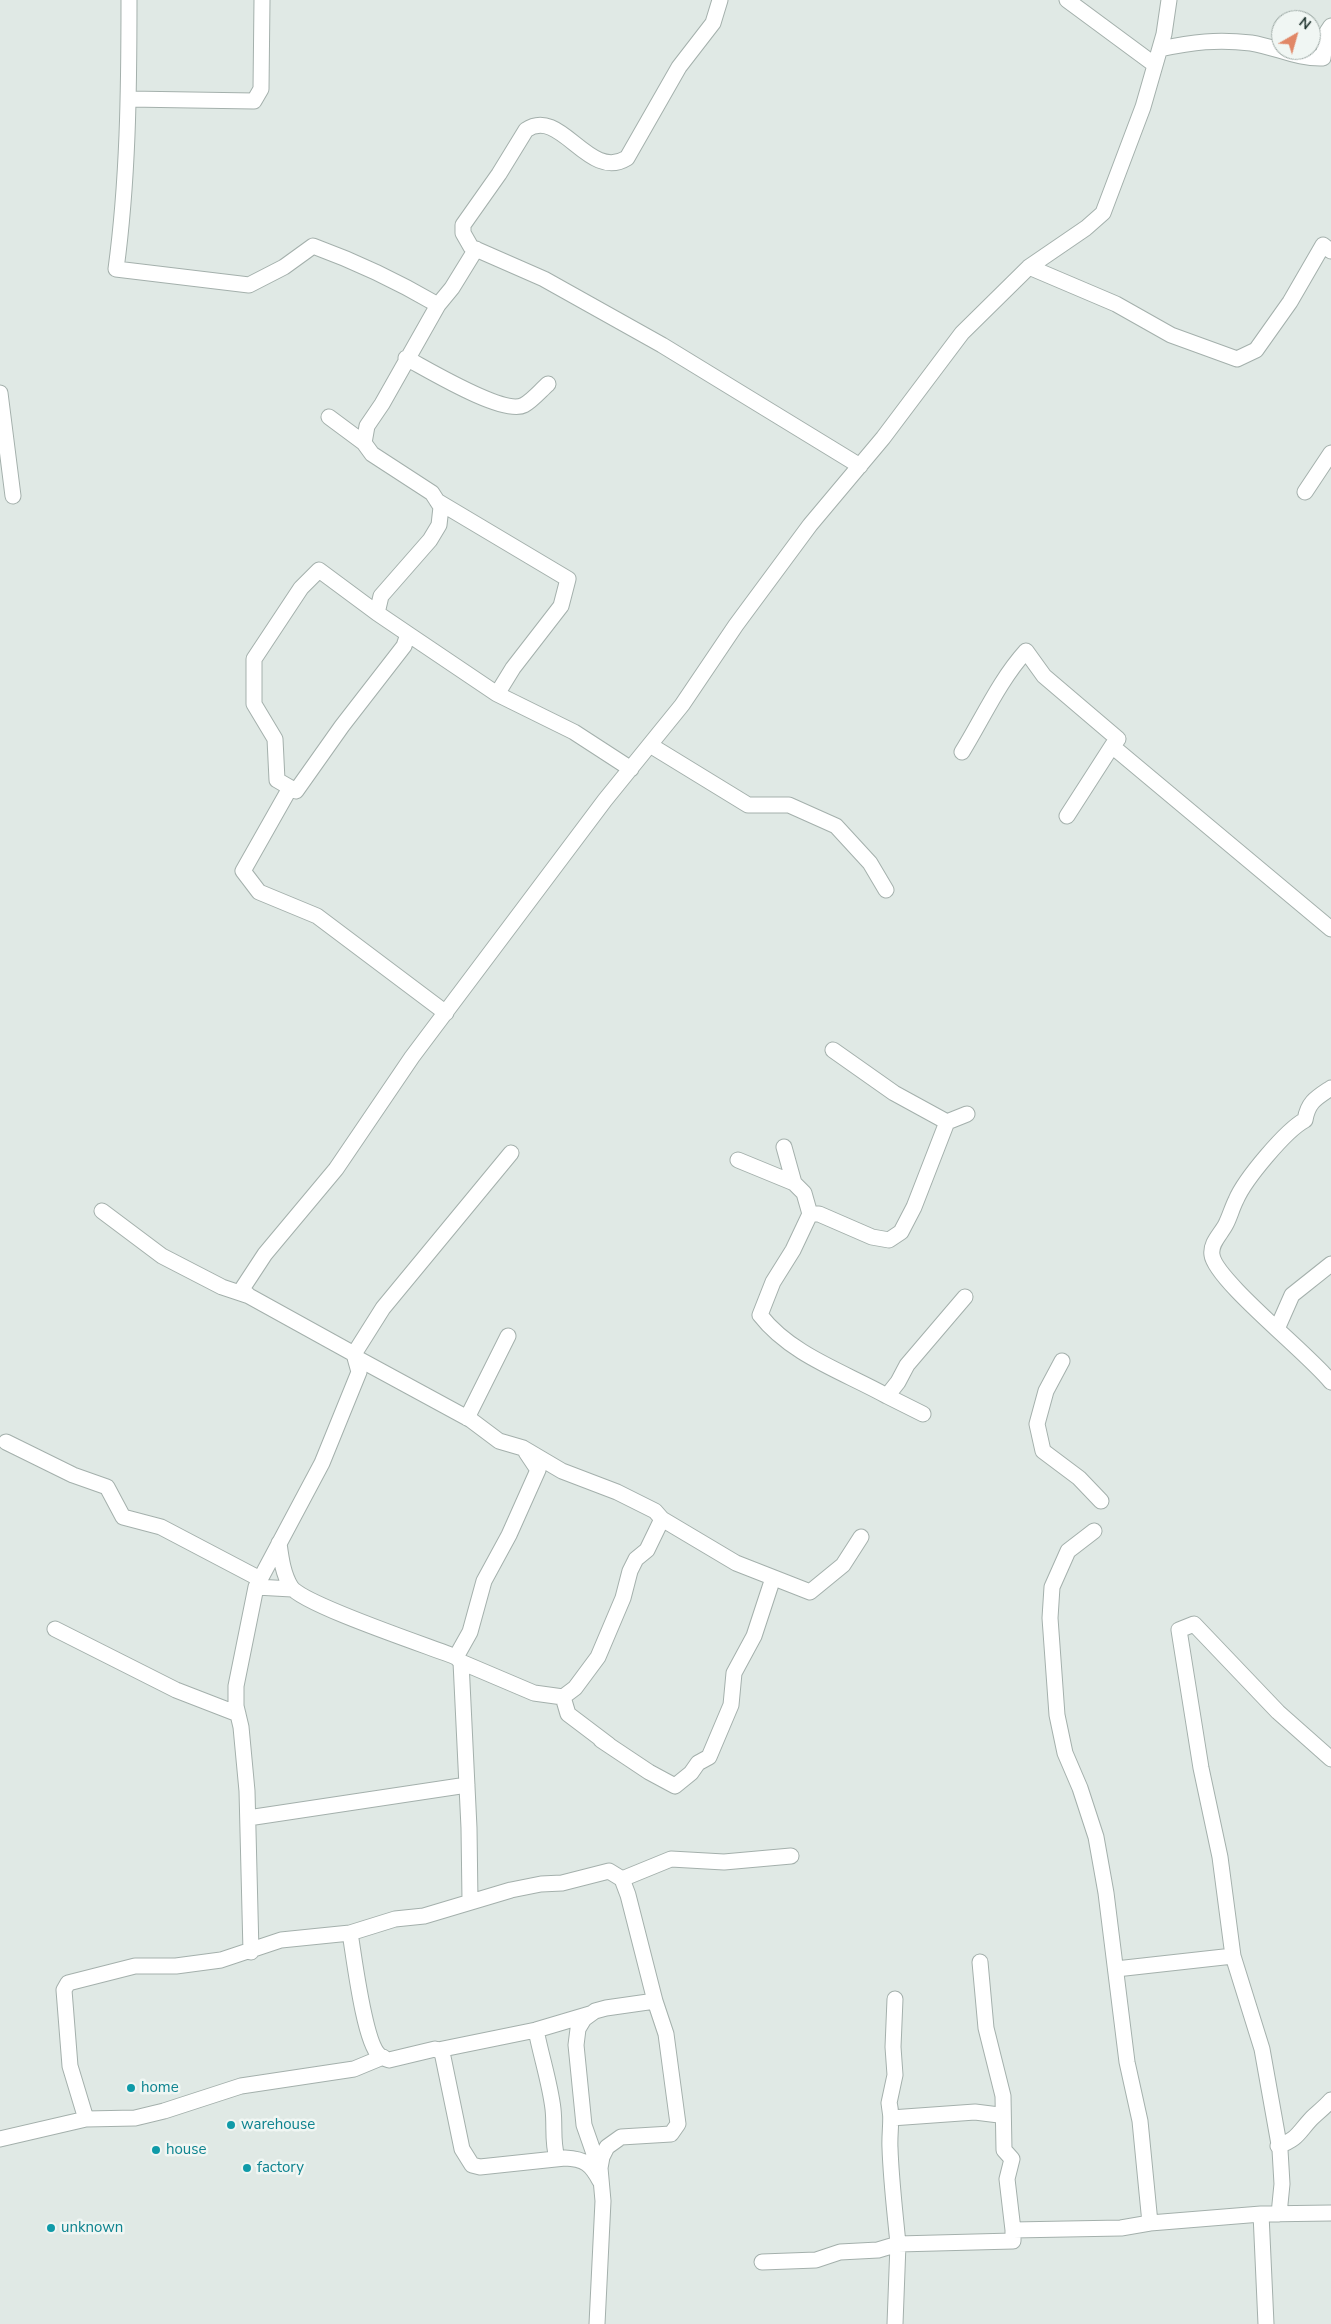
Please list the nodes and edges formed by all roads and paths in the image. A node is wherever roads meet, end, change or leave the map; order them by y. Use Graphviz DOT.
graph roads {
  1 [pos="130,0"];
  2 [pos="262,0"];
  3 [pos="720,0"];
  4 [pos="1066,0"];
  5 [pos="1169,0"];
  6 [pos="1331,26"];
  7 [pos="1160,49"];
  8 [pos="1155,65"];
  9 [pos="129,99"];
  10 [pos="1328,243"];
  11 [pos="476,249"];
  12 [pos="1029,267"];
  13 [pos="438,305"];
  14 [pos="406,358"];
  15 [pos="548,384"];
  16 [pos="0,393"];
  17 [pos="329,418"];
  18 [pos="364,444"];
  19 [pos="1331,453"];
  20 [pos="860,466"];
  21 [pos="1305,492"];
  22 [pos="14,496"];
  23 [pos="437,501"];
  24 [pos="377,613"];
  25 [pos="408,634"];
  26 [pos="497,694"];
  27 [pos="650,745"];
  28 [pos="1112,746"];
  29 [pos="962,752"];
  30 [pos="631,769"];
  31 [pos="290,788"];
  32 [pos="1067,816"];
  33 [pos="886,890"];
  34 [pos="1331,929"];
  35 [pos="446,1013"];
  36 [pos="833,1050"];
  37 [pos="1331,1088"];
  38 [pos="967,1114"];
  39 [pos="947,1122"];
  40 [pos="784,1147"];
  41 [pos="511,1153"];
  42 [pos="738,1160"];
  43 [pos="794,1183"];
  44 [pos="102,1211"];
  45 [pos="810,1214"];
  46 [pos="1331,1264"];
  47 [pos="249,1296"];
  48 [pos="966,1297"];
  49 [pos="1277,1329"];
  50 [pos="508,1336"];
  51 [pos="354,1355"];
  52 [pos="1062,1361"];
  53 [pos="1331,1382"];
  54 [pos="887,1396"];
  55 [pos="923,1414"];
  56 [pos="467,1418"];
  57 [pos="6,1442"];
  58 [pos="523,1448"];
  59 [pos="1101,1501"];
  60 [pos="662,1519"];
  61 [pos="1094,1530"];
  62 [pos="861,1538"];
  63 [pos="279,1543"];
  64 [pos="773,1578"];
  65 [pos="258,1583"];
  66 [pos="292,1589"];
  67 [pos="55,1630"];
  68 [pos="458,1659"];
  69 [pos="563,1697"];
  70 [pos="238,1714"];
  71 [pos="1331,1759"];
  72 [pos="467,1785"];
  73 [pos="248,1818"];
  74 [pos="791,1856"];
  75 [pos="622,1879"];
  76 [pos="470,1901"];
  77 [pos="350,1933"];
  78 [pos="252,1952"];
  79 [pos="1233,1956"];
  80 [pos="980,1962"];
  81 [pos="1116,1969"];
  82 [pos="895,1998"];
  83 [pos="655,2001"];
  84 [pos="592,2013"];
  85 [pos="536,2030"];
  86 [pos="438,2050"];
  87 [pos="384,2057"];
  88 [pos="1331,2100"];
  89 [pos="889,2103"];
  90 [pos="1003,2112"];
  91 [pos="86,2119"];
  92 [pos="0,2139"];
  93 [pos="1278,2146"];
  94 [pos="557,2158"];
  95 [pos="600,2175"];
  96 [pos="1331,2213"];
  97 [pos="1261,2214"];
  98 [pos="1280,2214"];
  99 [pos="1150,2223"];
  100 [pos="1013,2230"];
  101 [pos="898,2244"];
  102 [pos="762,2262"];
  103 [pos="597,2324"];
  104 [pos="895,2324"];
  105 [pos="1266,2324"];
  1 -- 9 [label="street"];
  2 -- 9 [label="street"];
  3 -- 11 [label="street"];
  4 -- 8 [label="street"];
  5 -- 7 [label="street"];
  6 -- 7 [label="street"];
  7 -- 8 [label="street"];
  8 -- 12 [label="street"];
  9 -- 13 [label="street"];
  10 -- 12 [label="street"];
  11 -- 13 [label="street"];
  11 -- 20 [label="street"];
  12 -- 20 [label="street"];
  13 -- 14 [label="street"];
  14 -- 15 [label="street"];
  14 -- 18 [label="street"];
  16 -- 22 [label="street"];
  17 -- 18 [label="street"];
  18 -- 23 [label="street"];
  19 -- 21 [label="street"];
  20 -- 27 [label="street"];
  23 -- 24 [label="street"];
  23 -- 26 [label="street"];
  24 -- 25 [label="street"];
  24 -- 31 [label="street"];
  25 -- 26 [label="street"];
  25 -- 31 [label="street"];
  26 -- 30 [label="street"];
  27 -- 30 [label="street"];
  27 -- 33 [label="street"];
  28 -- 29 [label="street"];
  28 -- 32 [label="street"];
  28 -- 34 [label="street"];
  30 -- 35 [label="street"];
  31 -- 35 [label="street"];
  35 -- 47 [label="street"];
  36 -- 39 [label="street"];
  37 -- 49 [label="street"];
  38 -- 39 [label="street"];
  39 -- 45 [label="street"];
  40 -- 43 [label="street"];
  41 -- 51 [label="street"];
  42 -- 43 [label="street"];
  43 -- 45 [label="street"];
  44 -- 47 [label="street"];
  45 -- 54 [label="street"];
  46 -- 49 [label="street"];
  47 -- 51 [label="street"];
  48 -- 54 [label="street"];
  49 -- 53 [label="street"];
  50 -- 56 [label="street"];
  51 -- 56 [label="street"];
  51 -- 63 [label="street"];
  52 -- 59 [label="street"];
  54 -- 55 [label="street"];
  56 -- 58 [label="street"];
  57 -- 65 [label="street"];
  58 -- 60 [label="street"];
  58 -- 68 [label="street"];
  60 -- 64 [label="street"];
  60 -- 69 [label="street"];
  61 -- 81 [label="street"];
  62 -- 64 [label="street"];
  63 -- 65 [label="street"];
  63 -- 66 [label="street"];
  64 -- 69 [label="street"];
  65 -- 66 [label="street"];
  65 -- 70 [label="street"];
  66 -- 68 [label="street"];
  67 -- 70 [label="street"];
  68 -- 69 [label="street"];
  68 -- 72 [label="street"];
  70 -- 73 [label="street"];
  71 -- 79 [label="street"];
  72 -- 73 [label="street"];
  72 -- 76 [label="street"];
  73 -- 78 [label="street"];
  74 -- 75 [label="street"];
  75 -- 76 [label="street"];
  75 -- 83 [label="street"];
  76 -- 77 [label="street"];
  77 -- 78 [label="street"];
  77 -- 87 [label="street"];
  78 -- 91 [label="street"];
  79 -- 81 [label="street"];
  79 -- 93 [label="street"];
  80 -- 90 [label="street"];
  81 -- 99 [label="street"];
  82 -- 89 [label="street"];
  83 -- 84 [label="street"];
  83 -- 95 [label="street"];
  84 -- 85 [label="street"];
  84 -- 95 [label="street"];
  85 -- 86 [label="street"];
  85 -- 94 [label="street"];
  86 -- 87 [label="street"];
  86 -- 94 [label="street"];
  87 -- 91 [label="street"];
  88 -- 93 [label="street"];
  89 -- 90 [label="street"];
  89 -- 101 [label="street"];
  90 -- 100 [label="street"];
  91 -- 92 [label="street"];
  93 -- 98 [label="street"];
  94 -- 95 [label="street"];
  95 -- 103 [label="street"];
  96 -- 98 [label="street"];
  97 -- 98 [label="street"];
  97 -- 99 [label="street"];
  97 -- 105 [label="street"];
  99 -- 100 [label="street"];
  100 -- 101 [label="street"];
  101 -- 102 [label="street"];
  101 -- 104 [label="street"];
}
